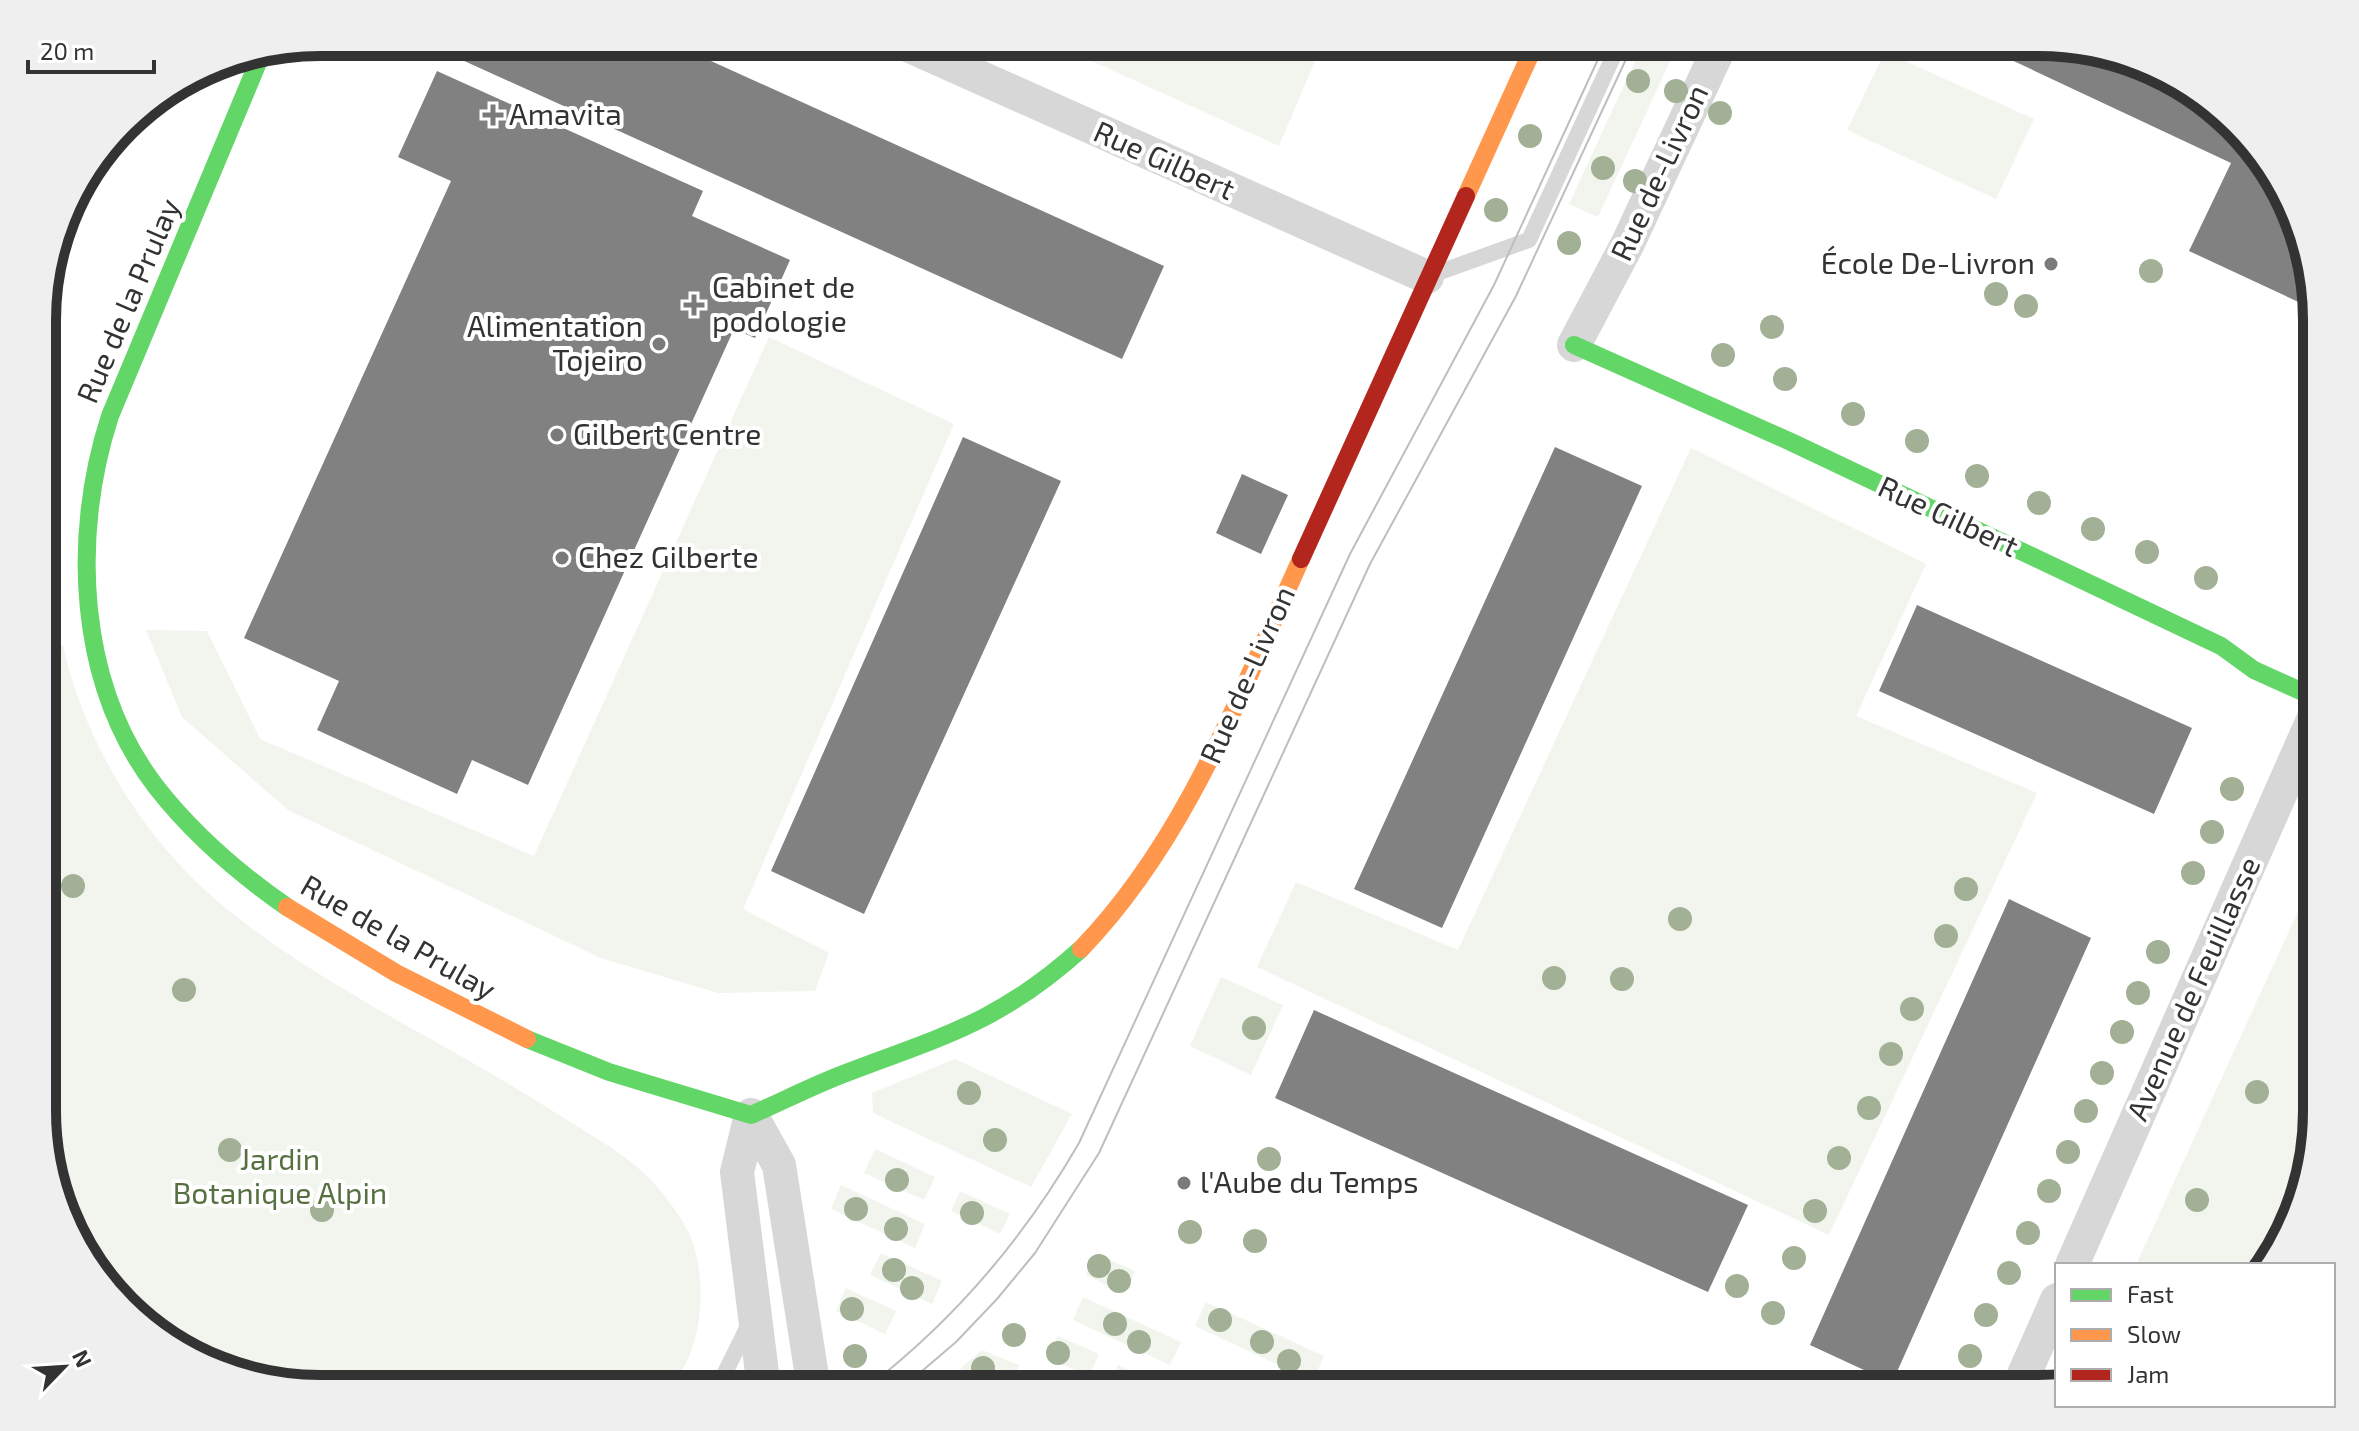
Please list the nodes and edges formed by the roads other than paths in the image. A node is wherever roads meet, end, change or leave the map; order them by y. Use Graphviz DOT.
graph roads {
  1 [pos="1529,56"];
  2 [pos="1613,56"];
  3 [pos="1715,56"];
  4 [pos="934,57"];
  5 [pos="257,64"];
  6 [pos="1427,277"];
  7 [pos="1574,345"];
  8 [pos="2302,692"];
  9 [pos="2302,745"];
  10 [pos="751,1115"];
  11 [pos="2073,1263"];
  12 [pos="2055,1305"];
  13 [pos="753,1315"];
  14 [pos="2024,1374"];
  15 [pos="724,1375"];
  16 [pos="762,1375"];
  17 [pos="812,1375"];
  1 -- 6 [label="street, Rue de-Livron"];
  2 -- 6 [label="lane"];
  3 -- 7 [label="street, Rue de-Livron"];
  4 -- 6 [label="street, Rue Gilbert"];
  5 -- 10 [label="street, Rue de la Prulay"];
  6 -- 10 [label="street, Rue de-Livron"];
  7 -- 8 [label="street, Rue Gilbert"];
  9 -- 11 [label="street, Avenue de Feuillasse"];
  10 -- 13 [label="street"];
  10 -- 17 [label="street"];
  12 -- 14 [label="street"];
  13 -- 15 [label="lane"];
  13 -- 16 [label="street"];
}
